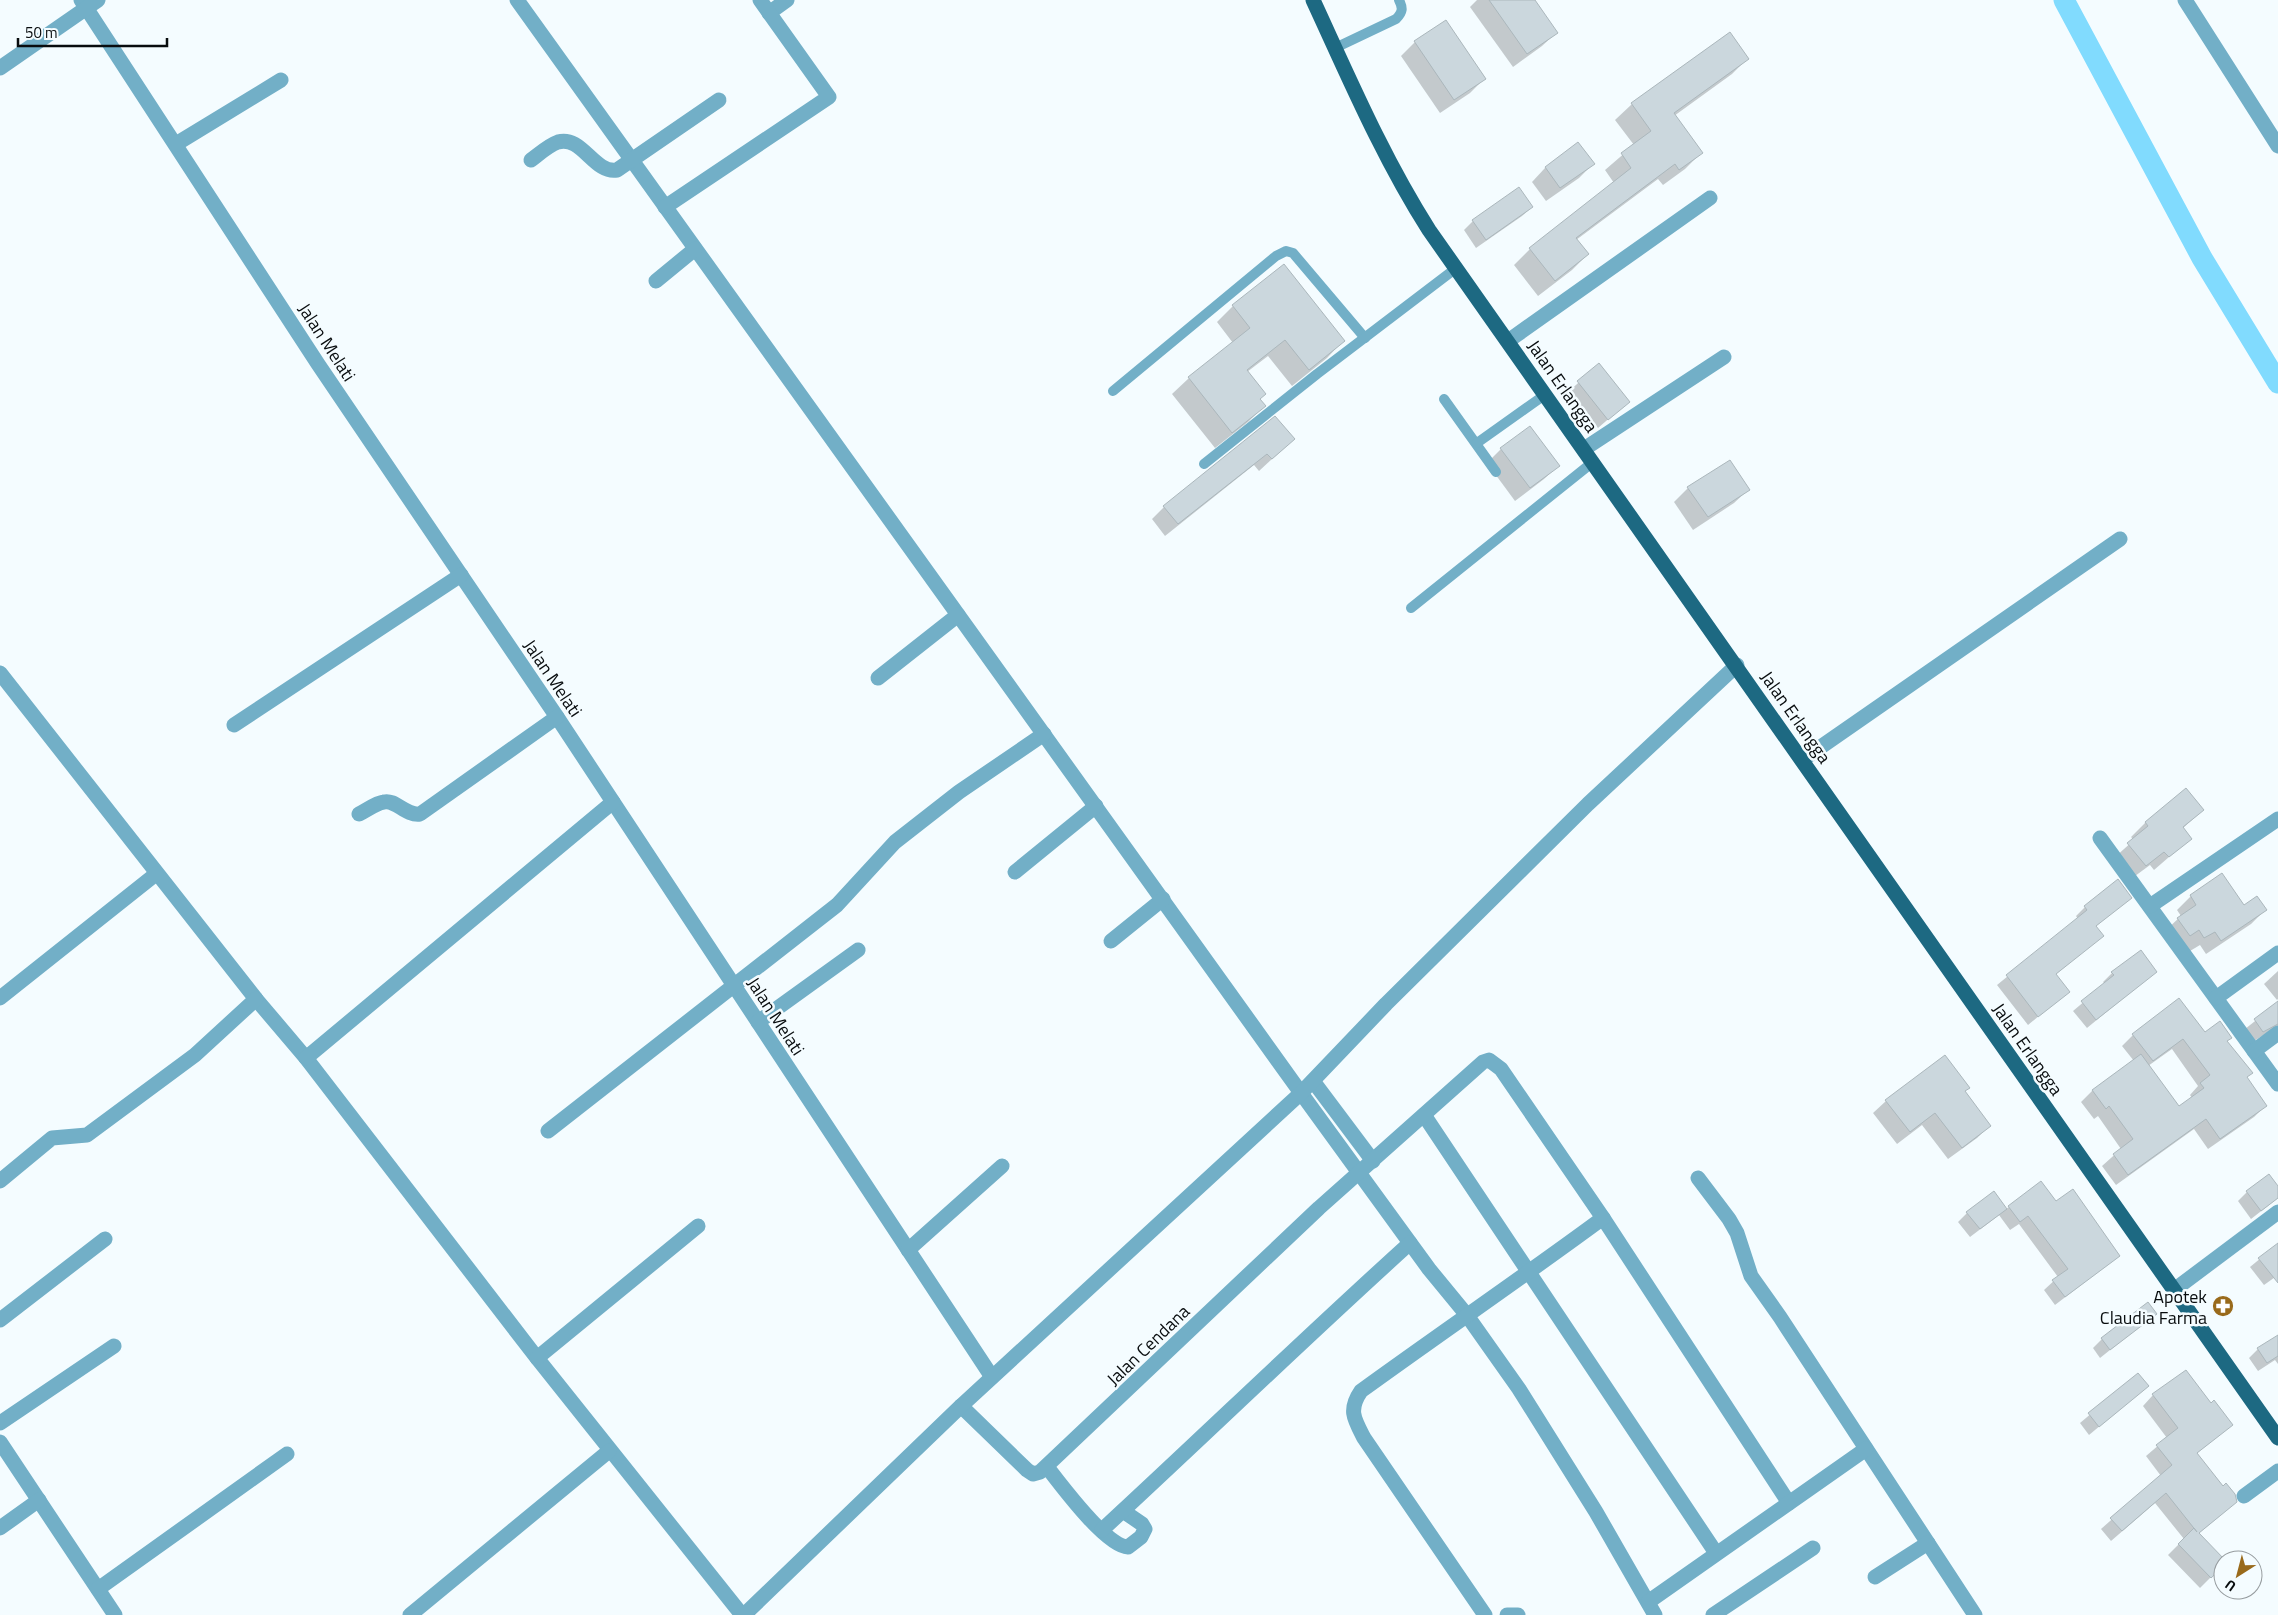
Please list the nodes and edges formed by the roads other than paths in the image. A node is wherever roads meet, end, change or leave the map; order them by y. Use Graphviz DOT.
graph roads {
  1 [pos="517,0"];
  2 [pos="760,0"];
  3 [pos="787,0"];
  4 [pos="1313,0"];
  5 [pos="1399,0"];
  6 [pos="2185,0"];
  7 [pos="88,2"];
  8 [pos="769,13"];
  9 [pos="1335,48"];
  10 [pos="0,68"];
  11 [pos="282,80"];
  12 [pos="719,100"];
  13 [pos="176,144"];
  14 [pos="2278,146"];
  15 [pos="532,160"];
  16 [pos="630,160"];
  17 [pos="1710,198"];
  18 [pos="665,207"];
  19 [pos="695,249"];
  20 [pos="1455,268"];
  21 [pos="656,280"];
  22 [pos="1365,338"];
  23 [pos="1508,341"];
  24 [pos="1724,357"];
  25 [pos="1113,391"];
  26 [pos="1546,394"];
  27 [pos="1444,399"];
  28 [pos="1477,443"];
  29 [pos="1589,455"];
  30 [pos="1204,464"];
  31 [pos="1496,472"];
  32 [pos="2120,539"];
  33 [pos="461,575"];
  34 [pos="1411,608"];
  35 [pos="958,615"];
  36 [pos="1737,665"];
  37 [pos="0,673"];
  38 [pos="878,678"];
  39 [pos="557,717"];
  40 [pos="234,725"];
  41 [pos="1044,734"];
  42 [pos="1802,760"];
  43 [pos="613,802"];
  44 [pos="1096,806"];
  45 [pos="359,814"];
  46 [pos="2278,819"];
  47 [pos="2100,838"];
  48 [pos="1015,872"];
  49 [pos="156,874"];
  50 [pos="1163,899"];
  51 [pos="2150,906"];
  52 [pos="1111,941"];
  53 [pos="858,950"];
  54 [pos="2278,953"];
  55 [pos="733,985"];
  56 [pos="0,998"];
  57 [pos="2216,998"];
  58 [pos="256,999"];
  59 [pos="758,1022"];
  60 [pos="2278,1034"];
  61 [pos="2254,1051"];
  62 [pos="306,1058"];
  63 [pos="1312,1081"];
  64 [pos="2278,1084"];
  65 [pos="1301,1093"];
  66 [pos="1424,1115"];
  67 [pos="548,1131"];
  68 [pos="1373,1161"];
  69 [pos="1002,1166"];
  70 [pos="1359,1173"];
  71 [pos="1698,1178"];
  72 [pos="0,1181"];
  73 [pos="2278,1212"];
  74 [pos="1603,1218"];
  75 [pos="698,1226"];
  76 [pos="105,1239"];
  77 [pos="1410,1243"];
  78 [pos="908,1250"];
  79 [pos="1530,1272"];
  80 [pos="2174,1290"];
  81 [pos="1466,1314"];
  82 [pos="0,1320"];
  83 [pos="114,1346"];
  84 [pos="537,1358"];
  85 [pos="992,1377"];
  86 [pos="961,1406"];
  87 [pos="0,1423"];
  88 [pos="2278,1438"];
  89 [pos="0,1442"];
  90 [pos="1866,1449"];
  91 [pos="610,1451"];
  92 [pos="287,1454"];
  93 [pos="1047,1467"];
  94 [pos="2278,1471"];
  95 [pos="2244,1496"];
  96 [pos="39,1500"];
  97 [pos="1789,1503"];
  98 [pos="1123,1511"];
  99 [pos="0,1528"];
  100 [pos="1102,1530"];
  101 [pos="1928,1543"];
  102 [pos="1813,1548"];
  103 [pos="1716,1553"];
  104 [pos="1875,1577"];
  105 [pos="98,1589"];
  106 [pos="1651,1608"];
  107 [pos="110,1613"];
  108 [pos="410,1615"];
  109 [pos="743,1615"];
  110 [pos="1485,1615"];
  111 [pos="1508,1615"];
  112 [pos="1518,1615"];
  113 [pos="1714,1615"];
  114 [pos="1975,1615"];
  1 -- 16 [label="street"];
  2 -- 8 [label="street"];
  3 -- 8 [label="street"];
  4 -- 9 [label="main road, Jalan Erlangga"];
  5 -- 9 [label="lane"];
  6 -- 14 [label="street"];
  7 -- 10 [label="street"];
  7 -- 13 [label="street, Jalan Melati"];
  8 -- 18 [label="street"];
  9 -- 20 [label="main road, Jalan Erlangga"];
  11 -- 13 [label="street"];
  12 -- 16 [label="street"];
  13 -- 33 [label="street, Jalan Melati"];
  15 -- 16 [label="street"];
  16 -- 18 [label="street"];
  17 -- 23 [label="street"];
  18 -- 19 [label="street"];
  19 -- 21 [label="street"];
  19 -- 35 [label="street"];
  20 -- 22 [label="lane"];
  20 -- 23 [label="main road, Jalan Erlangga"];
  22 -- 25 [label="lane"];
  22 -- 30 [label="lane"];
  23 -- 26 [label="main road, Jalan Erlangga"];
  24 -- 29 [label="street"];
  26 -- 28 [label="lane"];
  26 -- 29 [label="main road, Jalan Erlangga"];
  27 -- 28 [label="lane"];
  28 -- 31 [label="lane"];
  29 -- 34 [label="lane"];
  29 -- 36 [label="main road, Jalan Erlangga"];
  32 -- 42 [label="street"];
  33 -- 39 [label="street, Jalan Melati"];
  33 -- 40 [label="street"];
  35 -- 38 [label="street"];
  35 -- 41 [label="street"];
  36 -- 42 [label="main road, Jalan Erlangga"];
  36 -- 63 [label="street"];
  37 -- 49 [label="street"];
  39 -- 43 [label="street, Jalan Melati"];
  39 -- 45 [label="street"];
  41 -- 44 [label="street"];
  41 -- 55 [label="street"];
  42 -- 80 [label="main road, Jalan Erlangga"];
  43 -- 55 [label="street, Jalan Melati"];
  43 -- 62 [label="street"];
  44 -- 48 [label="street"];
  44 -- 50 [label="street"];
  46 -- 51 [label="street"];
  47 -- 51 [label="street"];
  49 -- 56 [label="street"];
  49 -- 58 [label="street"];
  50 -- 52 [label="street"];
  50 -- 65 [label="street"];
  51 -- 57 [label="street"];
  53 -- 59 [label="street"];
  54 -- 57 [label="street"];
  55 -- 59 [label="street, Jalan Melati"];
  55 -- 67 [label="street"];
  57 -- 61 [label="street"];
  58 -- 62 [label="street"];
  58 -- 72 [label="street"];
  59 -- 78 [label="street, Jalan Melati"];
  60 -- 61 [label="street"];
  61 -- 64 [label="street"];
  62 -- 84 [label="street"];
  63 -- 65 [label="street"];
  63 -- 68 [label="street"];
  65 -- 70 [label="street"];
  65 -- 85 [label="street"];
  66 -- 68 [label="street, Jalan Cendana"];
  66 -- 74 [label="street, Jalan Cendana"];
  66 -- 79 [label="street"];
  68 -- 70 [label="street, Jalan Cendana"];
  69 -- 78 [label="street"];
  70 -- 77 [label="street"];
  70 -- 93 [label="street, Jalan Cendana"];
  71 -- 90 [label="street"];
  73 -- 80 [label="street"];
  74 -- 79 [label="street"];
  74 -- 97 [label="street"];
  75 -- 84 [label="street"];
  76 -- 82 [label="street"];
  77 -- 81 [label="street"];
  77 -- 98 [label="street"];
  78 -- 85 [label="street, Jalan Melati"];
  79 -- 81 [label="street"];
  79 -- 103 [label="street"];
  80 -- 88 [label="main road, Jalan Erlangga"];
  81 -- 106 [label="street"];
  81 -- 110 [label="street"];
  83 -- 87 [label="street"];
  84 -- 91 [label="street"];
  85 -- 86 [label="street"];
  86 -- 93 [label="street"];
  86 -- 109 [label="street"];
  89 -- 96 [label="street"];
  90 -- 97 [label="street"];
  90 -- 101 [label="street"];
  91 -- 108 [label="street"];
  91 -- 109 [label="street"];
  92 -- 105 [label="street"];
  93 -- 100 [label="street"];
  94 -- 95 [label="street"];
  96 -- 99 [label="street"];
  96 -- 105 [label="street"];
  97 -- 103 [label="street"];
  98 -- 100 [label="street"];
  98 -- 100 [label="street"];
  101 -- 104 [label="street"];
  101 -- 114 [label="street"];
  102 -- 113 [label="street"];
  103 -- 106 [label="street"];
  105 -- 107 [label="street"];
  111 -- 112 [label="street"];
}
